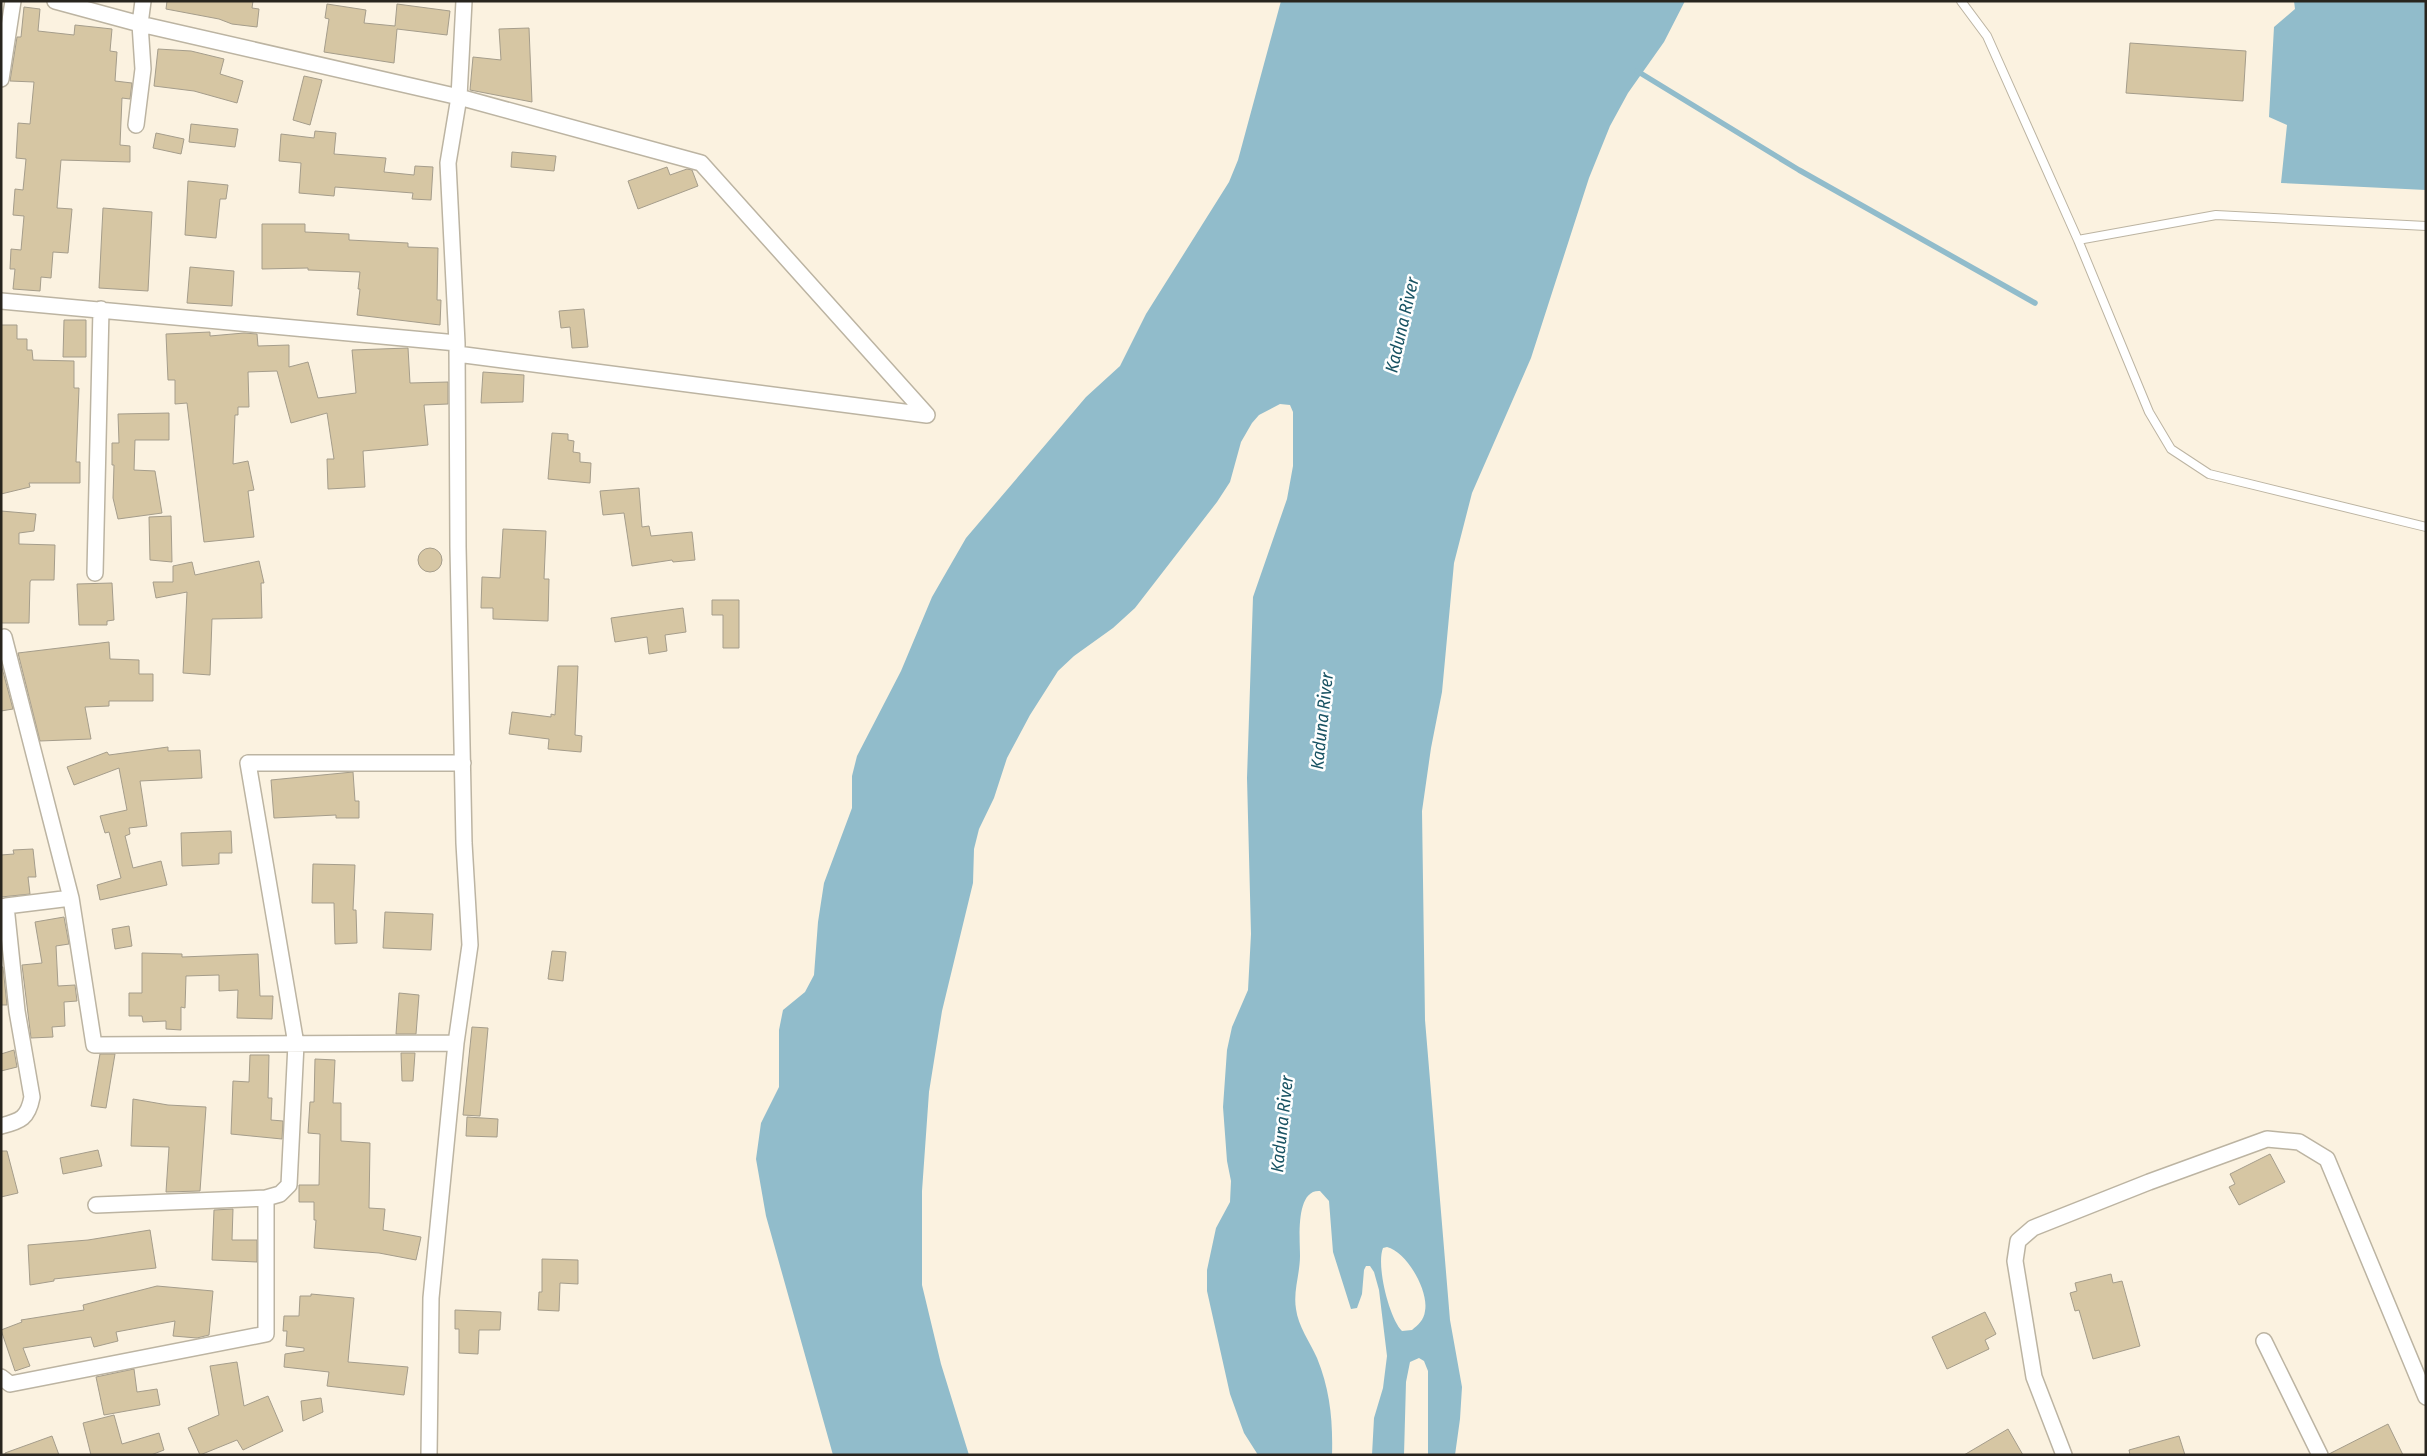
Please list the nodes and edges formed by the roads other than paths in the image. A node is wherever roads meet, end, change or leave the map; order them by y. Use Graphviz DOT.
graph roads {
  1 [pos="14,1"];
  2 [pos="55,1"];
  3 [pos="143,1"];
  4 [pos="464,1"];
  5 [pos="1962,1"];
  6 [pos="140,24"];
  7 [pos="1,79"];
  8 [pos="459,97"];
  9 [pos="136,125"];
  10 [pos="2426,226"];
  11 [pos="2078,240"];
  12 [pos="1,301"];
  13 [pos="101,309"];
  14 [pos="457,348"];
  15 [pos="2426,527"];
  16 [pos="96,573"];
  17 [pos="1,638"];
  18 [pos="463,763"];
  19 [pos="72,898"];
  20 [pos="3,906"];
  21 [pos="456,1043"];
  22 [pos="296,1044"];
  23 [pos="1,1126"];
  24 [pos="266,1198"];
  25 [pos="96,1206"];
  26 [pos="2264,1341"];
  27 [pos="1,1377"];
  28 [pos="2426,1397"];
  29 [pos="429,1455"];
  30 [pos="2064,1455"];
  31 [pos="2320,1455"];
  1 -- 7 [label="street"];
  2 -- 6 [label="street"];
  3 -- 6 [label="street"];
  4 -- 8 [label="street"];
  5 -- 11 [label="lane"];
  6 -- 8 [label="street"];
  6 -- 9 [label="street"];
  8 -- 14 [label="street"];
  8 -- 14 [label="street"];
  10 -- 11 [label="lane"];
  11 -- 15 [label="lane"];
  12 -- 13 [label="street"];
  13 -- 14 [label="street"];
  13 -- 16 [label="street"];
  14 -- 18 [label="street"];
  17 -- 19 [label="street"];
  18 -- 21 [label="street"];
  18 -- 22 [label="street"];
  19 -- 20 [label="street"];
  19 -- 22 [label="street"];
  20 -- 23 [label="street"];
  21 -- 22 [label="street"];
  21 -- 29 [label="street"];
  22 -- 24 [label="street"];
  24 -- 25 [label="street"];
  24 -- 27 [label="street"];
  26 -- 31 [label="street"];
  28 -- 30 [label="street"];
}
